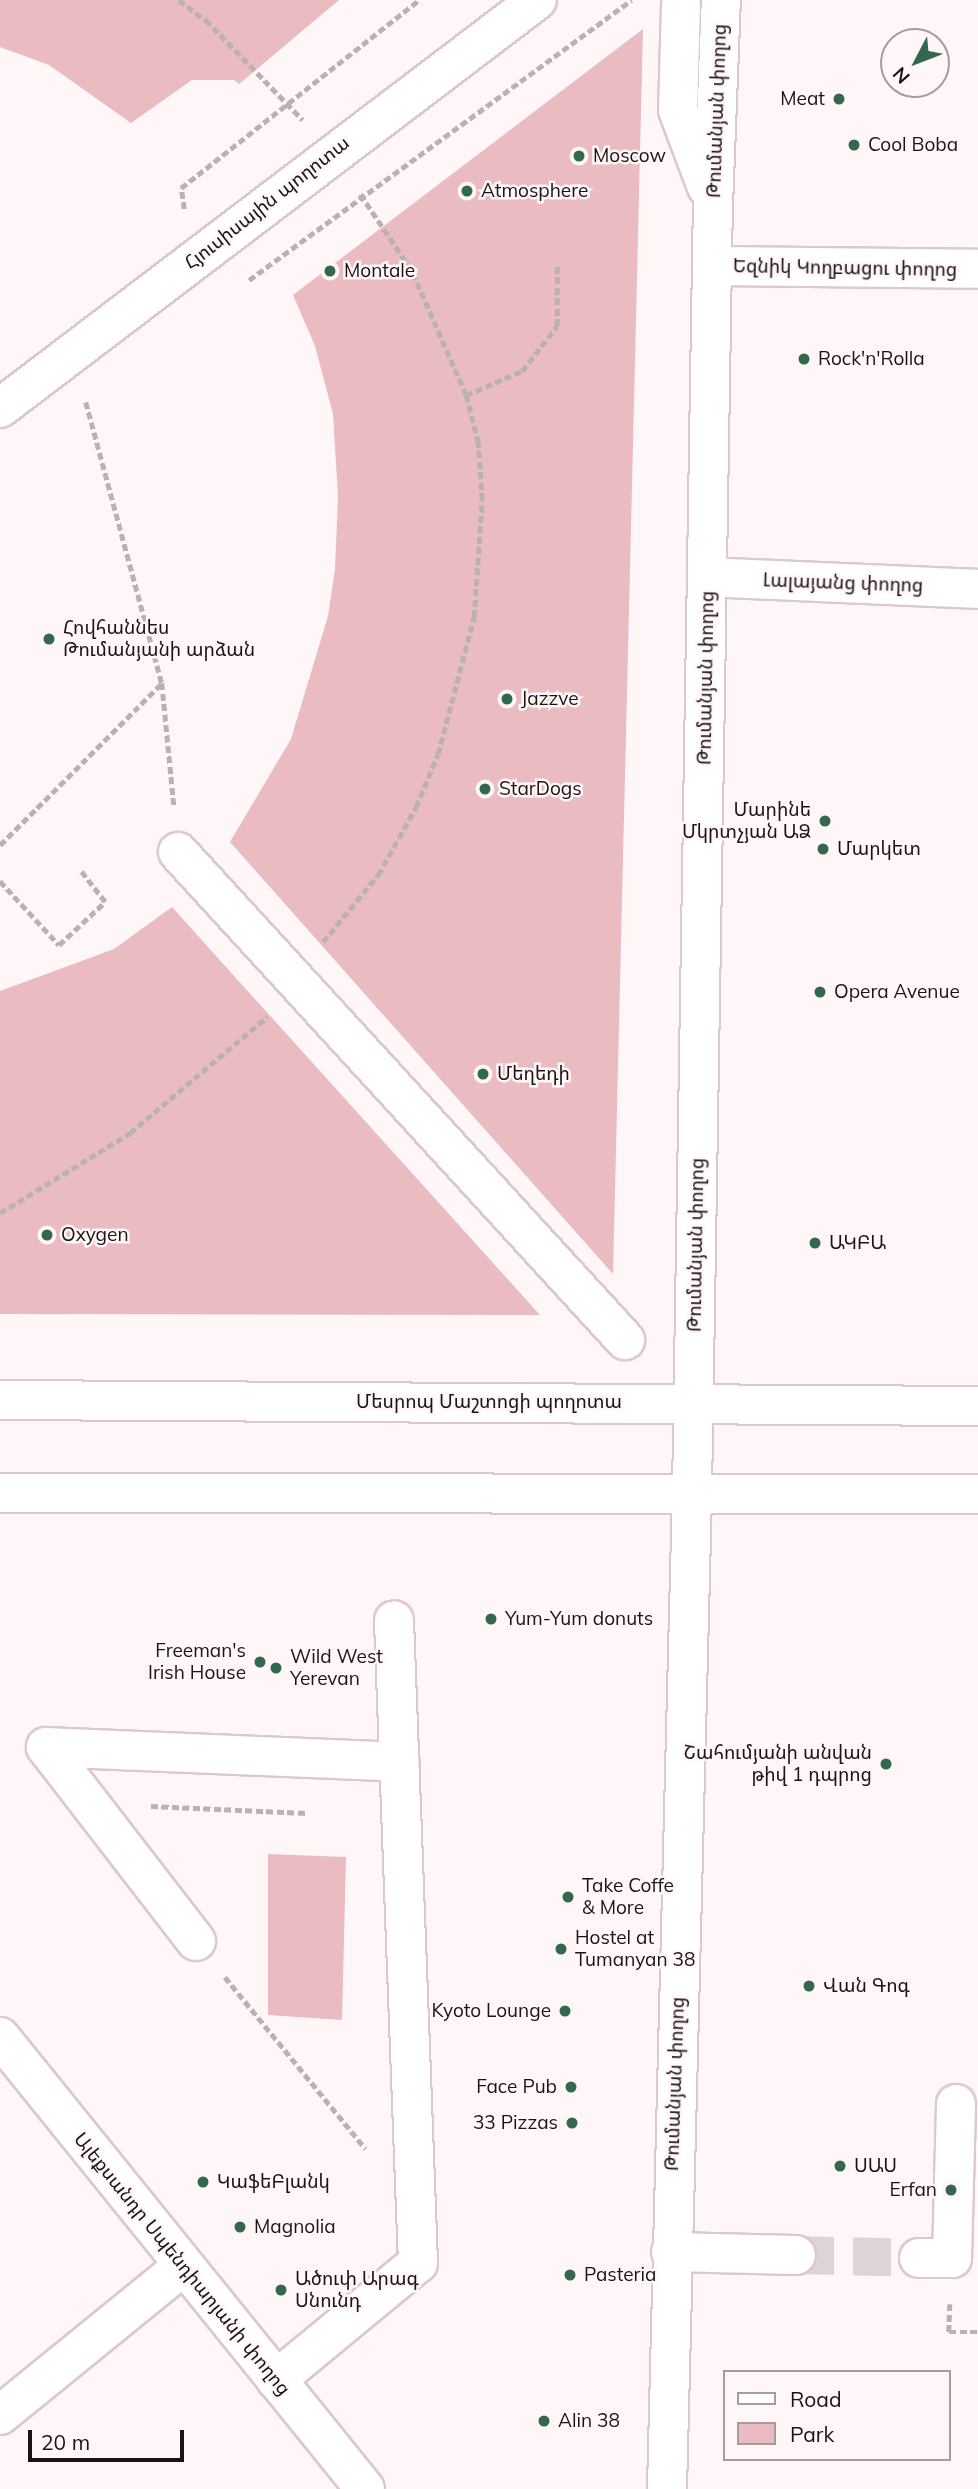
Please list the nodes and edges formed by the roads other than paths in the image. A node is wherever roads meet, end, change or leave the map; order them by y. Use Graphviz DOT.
graph roads {
  1 [pos="537,0"];
  2 [pos="721,0"];
  3 [pos="681,5"];
  4 [pos="713,205"];
  5 [pos="712,266"];
  6 [pos="978,269"];
  7 [pos="0,408"];
  8 [pos="707,578"];
  9 [pos="978,589"];
  10 [pos="178,852"];
  11 [pos="625,1340"];
  12 [pos="0,1400"];
  13 [pos="694,1404"];
  14 [pos="978,1406"];
  15 [pos="692,1492"];
  16 [pos="0,1493"];
  17 [pos="978,1494"];
  18 [pos="394,1620"];
  19 [pos="400,1762"];
  20 [pos="196,1941"];
  21 [pos="0,2037"];
  22 [pos="956,2104"];
  23 [pos="671,2252"];
  24 [pos="796,2255"];
  25 [pos="919,2258"];
  26 [pos="182,2267"];
  27 [pos="276,2380"];
  28 [pos="0,2415"];
  29 [pos="365,2489"];
  30 [pos="667,2489"];
  1 -- 7 [label="main road, Հյուսիսային պողոտա"];
  2 -- 4 [label="main road, Թումանյան փողոց"];
  3 -- 4 [label="main road"];
  4 -- 5 [label="main road, Թումանյան փողոց"];
  5 -- 6 [label="main road, Եզնիկ Կողբացու փողոց"];
  5 -- 8 [label="main road, Թումանյան փողոց"];
  8 -- 9 [label="main road, Լալայանց փողոց"];
  8 -- 13 [label="main road, Թումանյան փողոց"];
  10 -- 11 [label="main road"];
  12 -- 13 [label="main road, Մեսրոպ Մաշտոցի պողոտա"];
  13 -- 14 [label="main road, Մեսրոպ Մաշտոցի պողոտա"];
  13 -- 15 [label="main road, Թումանյան փողոց"];
  15 -- 16 [label="main road"];
  15 -- 17 [label="main road"];
  15 -- 23 [label="main road, Թումանյան փողոց"];
  18 -- 19 [label="main road"];
  19 -- 20 [label="main road"];
  19 -- 27 [label="main road"];
  21 -- 26 [label="main road, Ալեքսանդր Սպենդիարյանի փողոց"];
  22 -- 25 [label="main road"];
  23 -- 24 [label="main road"];
  23 -- 30 [label="main road, Թումանյան փողոց"];
  26 -- 27 [label="main road, Ալեքսանդր Սպենդիարյանի փողոց"];
  26 -- 28 [label="main road"];
  27 -- 29 [label="main road, Ալեքսանդր Սպենդիարյանի փողոց"];
}
